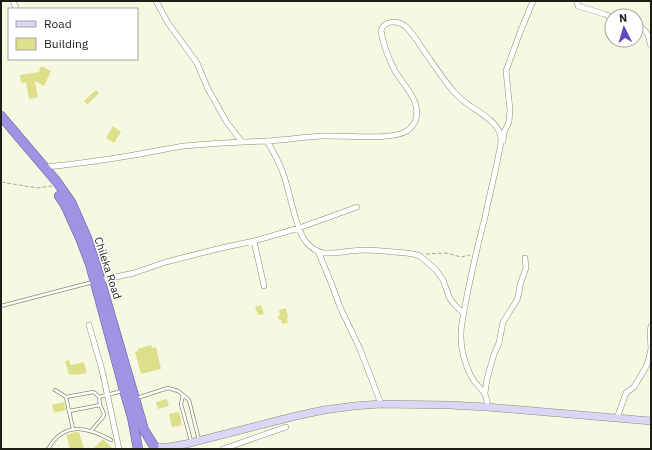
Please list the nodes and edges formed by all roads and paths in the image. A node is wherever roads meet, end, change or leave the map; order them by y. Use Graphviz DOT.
graph roads {
  1 [pos="13,1"];
  2 [pos="156,1"];
  3 [pos="577,1"];
  4 [pos="532,2"];
  5 [pos="16,8"];
  6 [pos="604,14"];
  7 [pos="644,31"];
  8 [pos="651,45"];
  9 [pos="1,116"];
  10 [pos="1,124"];
  11 [pos="241,141"];
  12 [pos="267,141"];
  13 [pos="501,145"];
  14 [pos="44,167"];
  15 [pos="1,182"];
  16 [pos="52,186"];
  17 [pos="357,206"];
  18 [pos="299,228"];
  19 [pos="254,241"];
  20 [pos="318,251"];
  21 [pos="476,253"];
  22 [pos="420,256"];
  23 [pos="524,258"];
  24 [pos="97,281"];
  25 [pos="264,286"];
  26 [pos="1,306"];
  27 [pos="464,314"];
  28 [pos="89,325"];
  29 [pos="651,326"];
  30 [pos="55,390"];
  31 [pos="124,390"];
  32 [pos="485,393"];
  33 [pos="107,394"];
  34 [pos="183,395"];
  35 [pos="66,397"];
  36 [pos="99,397"];
  37 [pos="134,399"];
  38 [pos="382,404"];
  39 [pos="100,405"];
  40 [pos="487,407"];
  41 [pos="69,411"];
  42 [pos="617,418"];
  43 [pos="651,421"];
  44 [pos="286,427"];
  45 [pos="73,429"];
  46 [pos="91,431"];
  47 [pos="111,440"];
  48 [pos="200,441"];
  49 [pos="189,444"];
  50 [pos="157,448"];
  51 [pos="48,449"];
  52 [pos="119,449"];
  53 [pos="138,449"];
  54 [pos="143,449"];
  55 [pos="178,449"];
  56 [pos="223,449"];
  1 -- 5 [label="street"];
  2 -- 11 [label="street"];
  3 -- 6 [label="street"];
  4 -- 13 [label="street"];
  7 -- 8 [label="street"];
  9 -- 14 [label="highway, Chileka Road"];
  10 -- 16 [label="highway"];
  11 -- 12 [label="street"];
  11 -- 14 [label="street"];
  12 -- 13 [label="street"];
  12 -- 18 [label="street"];
  13 -- 21 [label="street"];
  14 -- 24 [label="highway, Chileka Road"];
  15 -- 16 [label="path"];
  16 -- 24 [label="highway"];
  17 -- 18 [label="street"];
  18 -- 19 [label="street"];
  18 -- 20 [label="street"];
  19 -- 24 [label="street"];
  19 -- 25 [label="street"];
  20 -- 22 [label="street"];
  20 -- 38 [label="street"];
  21 -- 22 [label="path"];
  21 -- 27 [label="street"];
  22 -- 27 [label="street"];
  23 -- 32 [label="street"];
  24 -- 26 [label="lane"];
  24 -- 31 [label="highway, Chileka Road"];
  24 -- 37 [label="highway, Chileka Road"];
  27 -- 32 [label="street"];
  28 -- 33 [label="street"];
  29 -- 42 [label="street"];
  30 -- 35 [label="lane"];
  31 -- 33 [label="lane"];
  31 -- 53 [label="highway, Chileka Road"];
  32 -- 40 [label="street"];
  33 -- 36 [label="lane"];
  33 -- 52 [label="street"];
  34 -- 37 [label="lane"];
  34 -- 48 [label="lane"];
  34 -- 49 [label="lane"];
  35 -- 36 [label="lane"];
  35 -- 41 [label="lane"];
  36 -- 39 [label="lane"];
  37 -- 50 [label="highway, Chileka Road"];
  38 -- 40 [label="main road"];
  38 -- 48 [label="main road"];
  39 -- 41 [label="lane"];
  39 -- 46 [label="lane"];
  40 -- 42 [label="main road"];
  41 -- 45 [label="lane"];
  42 -- 43 [label="main road"];
  44 -- 56 [label="street"];
  45 -- 46 [label="lane"];
  45 -- 51 [label="lane"];
  46 -- 47 [label="lane"];
  48 -- 49 [label="main road"];
  49 -- 50 [label="main road"];
  49 -- 55 [label="main road"];
  50 -- 54 [label="highway"];
}
